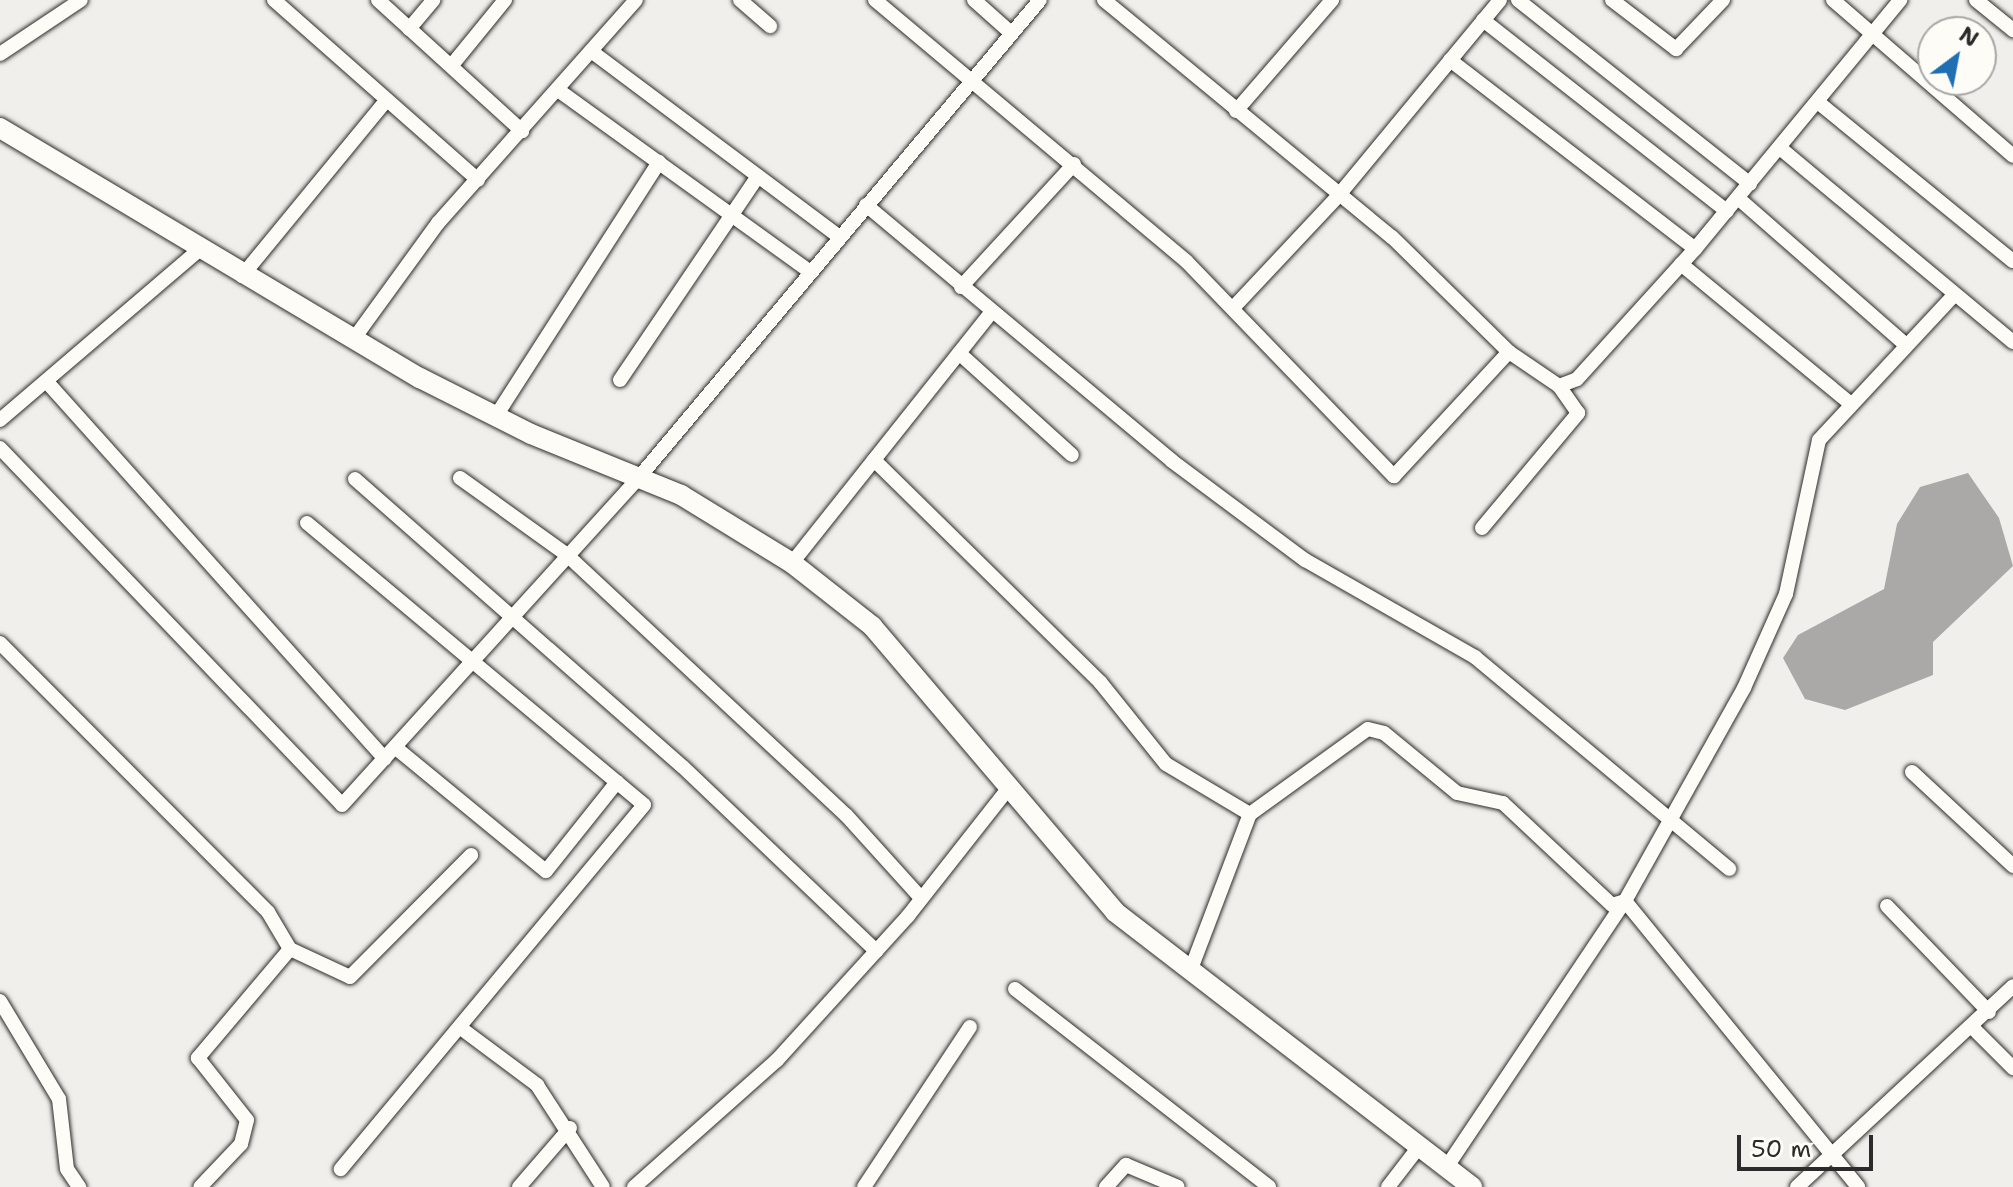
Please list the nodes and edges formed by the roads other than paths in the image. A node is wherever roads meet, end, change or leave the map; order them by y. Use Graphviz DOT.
graph roads {
  1 [pos="81,0"];
  2 [pos="274,0"];
  3 [pos="378,0"];
  4 [pos="433,0"];
  5 [pos="505,0"];
  6 [pos="636,0"];
  7 [pos="740,0"];
  8 [pos="875,0"];
  9 [pos="974,0"];
  10 [pos="1040,0"];
  11 [pos="1104,0"];
  12 [pos="1332,0"];
  13 [pos="1500,0"];
  14 [pos="1518,0"];
  15 [pos="1612,0"];
  16 [pos="1833,0"];
  17 [pos="1900,0"];
  18 [pos="1979,1"];
  19 [pos="1718,2"];
  20 [pos="1483,20"];
  21 [pos="770,26"];
  22 [pos="409,29"];
  23 [pos="2013,30"];
  24 [pos="1011,33"];
  25 [pos="1872,34"];
  26 [pos="591,51"];
  27 [pos="0,54"];
  28 [pos="1450,60"];
  29 [pos="452,65"];
  30 [pos="970,81"];
  31 [pos="558,90"];
  32 [pos="386,101"];
  33 [pos="1819,103"];
  34 [pos="1236,111"];
  35 [pos="0,128"];
  36 [pos="522,131"];
  37 [pos="1780,148"];
  38 [pos="2013,156"];
  39 [pos="659,162"];
  40 [pos="1074,164"];
  41 [pos="758,176"];
  42 [pos="478,180"];
  43 [pos="1750,184"];
  44 [pos="1338,196"];
  45 [pos="1738,198"];
  46 [pos="866,205"];
  47 [pos="1727,211"];
  48 [pos="732,215"];
  49 [pos="840,237"];
  50 [pos="200,249"];
  51 [pos="1695,249"];
  52 [pos="2013,261"];
  53 [pos="1681,264"];
  54 [pos="810,272"];
  55 [pos="242,276"];
  56 [pos="961,287"];
  57 [pos="1954,295"];
  58 [pos="1233,308"];
  59 [pos="990,314"];
  60 [pos="353,340"];
  61 [pos="2013,342"];
  62 [pos="1906,345"];
  63 [pos="1509,352"];
  64 [pos="959,353"];
  65 [pos="620,380"];
  66 [pos="47,382"];
  67 [pos="1559,386"];
  68 [pos="1851,404"];
  69 [pos="496,416"];
  70 [pos="0,420"];
  71 [pos="0,448"];
  72 [pos="1072,455"];
  73 [pos="874,460"];
  74 [pos="641,475"];
  75 [pos="460,478"];
  76 [pos="355,479"];
  77 [pos="307,523"];
  78 [pos="1482,528"];
  79 [pos="567,555"];
  80 [pos="792,563"];
  81 [pos="514,617"];
  82 [pos="0,643"];
  83 [pos="475,665"];
  84 [pos="390,754"];
  85 [pos="1912,772"];
  86 [pos="617,782"];
  87 [pos="1008,789"];
  88 [pos="1250,814"];
  89 [pos="1665,818"];
  90 [pos="471,855"];
  91 [pos="2013,866"];
  92 [pos="1729,869"];
  93 [pos="921,898"];
  94 [pos="1625,901"];
  95 [pos="1887,906"];
  96 [pos="290,949"];
  97 [pos="876,951"];
  98 [pos="1191,969"];
  99 [pos="2013,986"];
  100 [pos="1015,989"];
  101 [pos="0,1001"];
  102 [pos="1989,1012"];
  103 [pos="970,1027"];
  104 [pos="1973,1028"];
  105 [pos="462,1029"];
  106 [pos="2013,1068"];
  107 [pos="570,1128"];
  108 [pos="1418,1148"];
  109 [pos="1833,1158"];
  110 [pos="1446,1168"];
  111 [pos="341,1169"];
  112 [pos="79,1187"];
  113 [pos="200,1187"];
  114 [pos="519,1187"];
  115 [pos="603,1187"];
  116 [pos="634,1187"];
  117 [pos="864,1187"];
  118 [pos="1106,1187"];
  119 [pos="1178,1187"];
  120 [pos="1269,1187"];
  121 [pos="1388,1187"];
  122 [pos="1472,1187"];
  123 [pos="1797,1187"];
  124 [pos="1858,1187"];
  1 -- 27 [label="street"];
  2 -- 32 [label="street"];
  3 -- 22 [label="street"];
  4 -- 22 [label="street"];
  5 -- 29 [label="street"];
  6 -- 26 [label="street"];
  7 -- 21 [label="street"];
  8 -- 30 [label="street"];
  9 -- 24 [label="street"];
  10 -- 24 [label="street"];
  11 -- 34 [label="street"];
  12 -- 34 [label="street"];
  13 -- 20 [label="street"];
  14 -- 43 [label="street"];
  15 -- 19 [label="street"];
  16 -- 25 [label="street"];
  17 -- 25 [label="street"];
  18 -- 23 [label="street"];
  20 -- 28 [label="street"];
  20 -- 47 [label="street"];
  22 -- 29 [label="street"];
  24 -- 30 [label="street"];
  25 -- 33 [label="street"];
  25 -- 38 [label="street"];
  26 -- 31 [label="street"];
  26 -- 41 [label="street"];
  28 -- 44 [label="street"];
  28 -- 51 [label="street"];
  29 -- 36 [label="street"];
  30 -- 40 [label="street"];
  30 -- 46 [label="street"];
  31 -- 36 [label="street"];
  31 -- 39 [label="street"];
  32 -- 42 [label="street"];
  32 -- 55 [label="street"];
  33 -- 37 [label="street"];
  33 -- 52 [label="street"];
  34 -- 44 [label="street"];
  35 -- 50 [label="street"];
  36 -- 42 [label="street"];
  37 -- 43 [label="street"];
  37 -- 57 [label="street"];
  39 -- 48 [label="street"];
  39 -- 69 [label="street"];
  40 -- 56 [label="street"];
  40 -- 58 [label="street"];
  41 -- 48 [label="street"];
  41 -- 49 [label="street"];
  42 -- 60 [label="street"];
  43 -- 45 [label="street"];
  44 -- 58 [label="street"];
  44 -- 63 [label="street"];
  45 -- 47 [label="street"];
  45 -- 62 [label="street"];
  46 -- 49 [label="street"];
  46 -- 56 [label="street"];
  47 -- 51 [label="street"];
  48 -- 54 [label="street"];
  48 -- 65 [label="street"];
  49 -- 54 [label="street"];
  50 -- 55 [label="street"];
  50 -- 66 [label="street"];
  51 -- 53 [label="street"];
  53 -- 67 [label="street"];
  53 -- 68 [label="street"];
  54 -- 74 [label="street"];
  55 -- 60 [label="street"];
  56 -- 59 [label="street"];
  57 -- 61 [label="street"];
  57 -- 62 [label="street"];
  58 -- 63 [label="street"];
  59 -- 64 [label="street"];
  59 -- 89 [label="street"];
  60 -- 69 [label="street"];
  62 -- 68 [label="street"];
  63 -- 67 [label="street"];
  64 -- 72 [label="street"];
  64 -- 73 [label="street"];
  66 -- 70 [label="street"];
  66 -- 84 [label="street"];
  67 -- 78 [label="street"];
  68 -- 89 [label="street"];
  69 -- 74 [label="street"];
  71 -- 84 [label="street"];
  73 -- 80 [label="street"];
  73 -- 88 [label="street"];
  74 -- 79 [label="street"];
  74 -- 80 [label="street"];
  75 -- 79 [label="street"];
  76 -- 81 [label="street"];
  77 -- 83 [label="street"];
  79 -- 81 [label="street"];
  79 -- 93 [label="street"];
  80 -- 87 [label="street"];
  81 -- 83 [label="street"];
  81 -- 97 [label="street"];
  82 -- 96 [label="street"];
  83 -- 84 [label="street"];
  83 -- 86 [label="street"];
  84 -- 86 [label="street"];
  85 -- 91 [label="street"];
  86 -- 105 [label="street"];
  87 -- 93 [label="street"];
  87 -- 98 [label="street"];
  88 -- 94 [label="street"];
  88 -- 98 [label="street"];
  89 -- 92 [label="street"];
  89 -- 94 [label="street"];
  90 -- 96 [label="street"];
  93 -- 97 [label="street"];
  94 -- 109 [label="street"];
  94 -- 110 [label="street"];
  95 -- 102 [label="street"];
  96 -- 113 [label="street"];
  97 -- 116 [label="street"];
  98 -- 108 [label="street"];
  99 -- 102 [label="street"];
  100 -- 120 [label="street"];
  101 -- 112 [label="street"];
  102 -- 104 [label="street"];
  103 -- 117 [label="street"];
  104 -- 106 [label="street"];
  104 -- 109 [label="street"];
  105 -- 107 [label="street"];
  105 -- 111 [label="street"];
  107 -- 114 [label="street"];
  107 -- 115 [label="street"];
  108 -- 110 [label="street"];
  108 -- 121 [label="street"];
  109 -- 123 [label="street"];
  109 -- 124 [label="street"];
  110 -- 122 [label="street"];
  118 -- 119 [label="street"];
}
